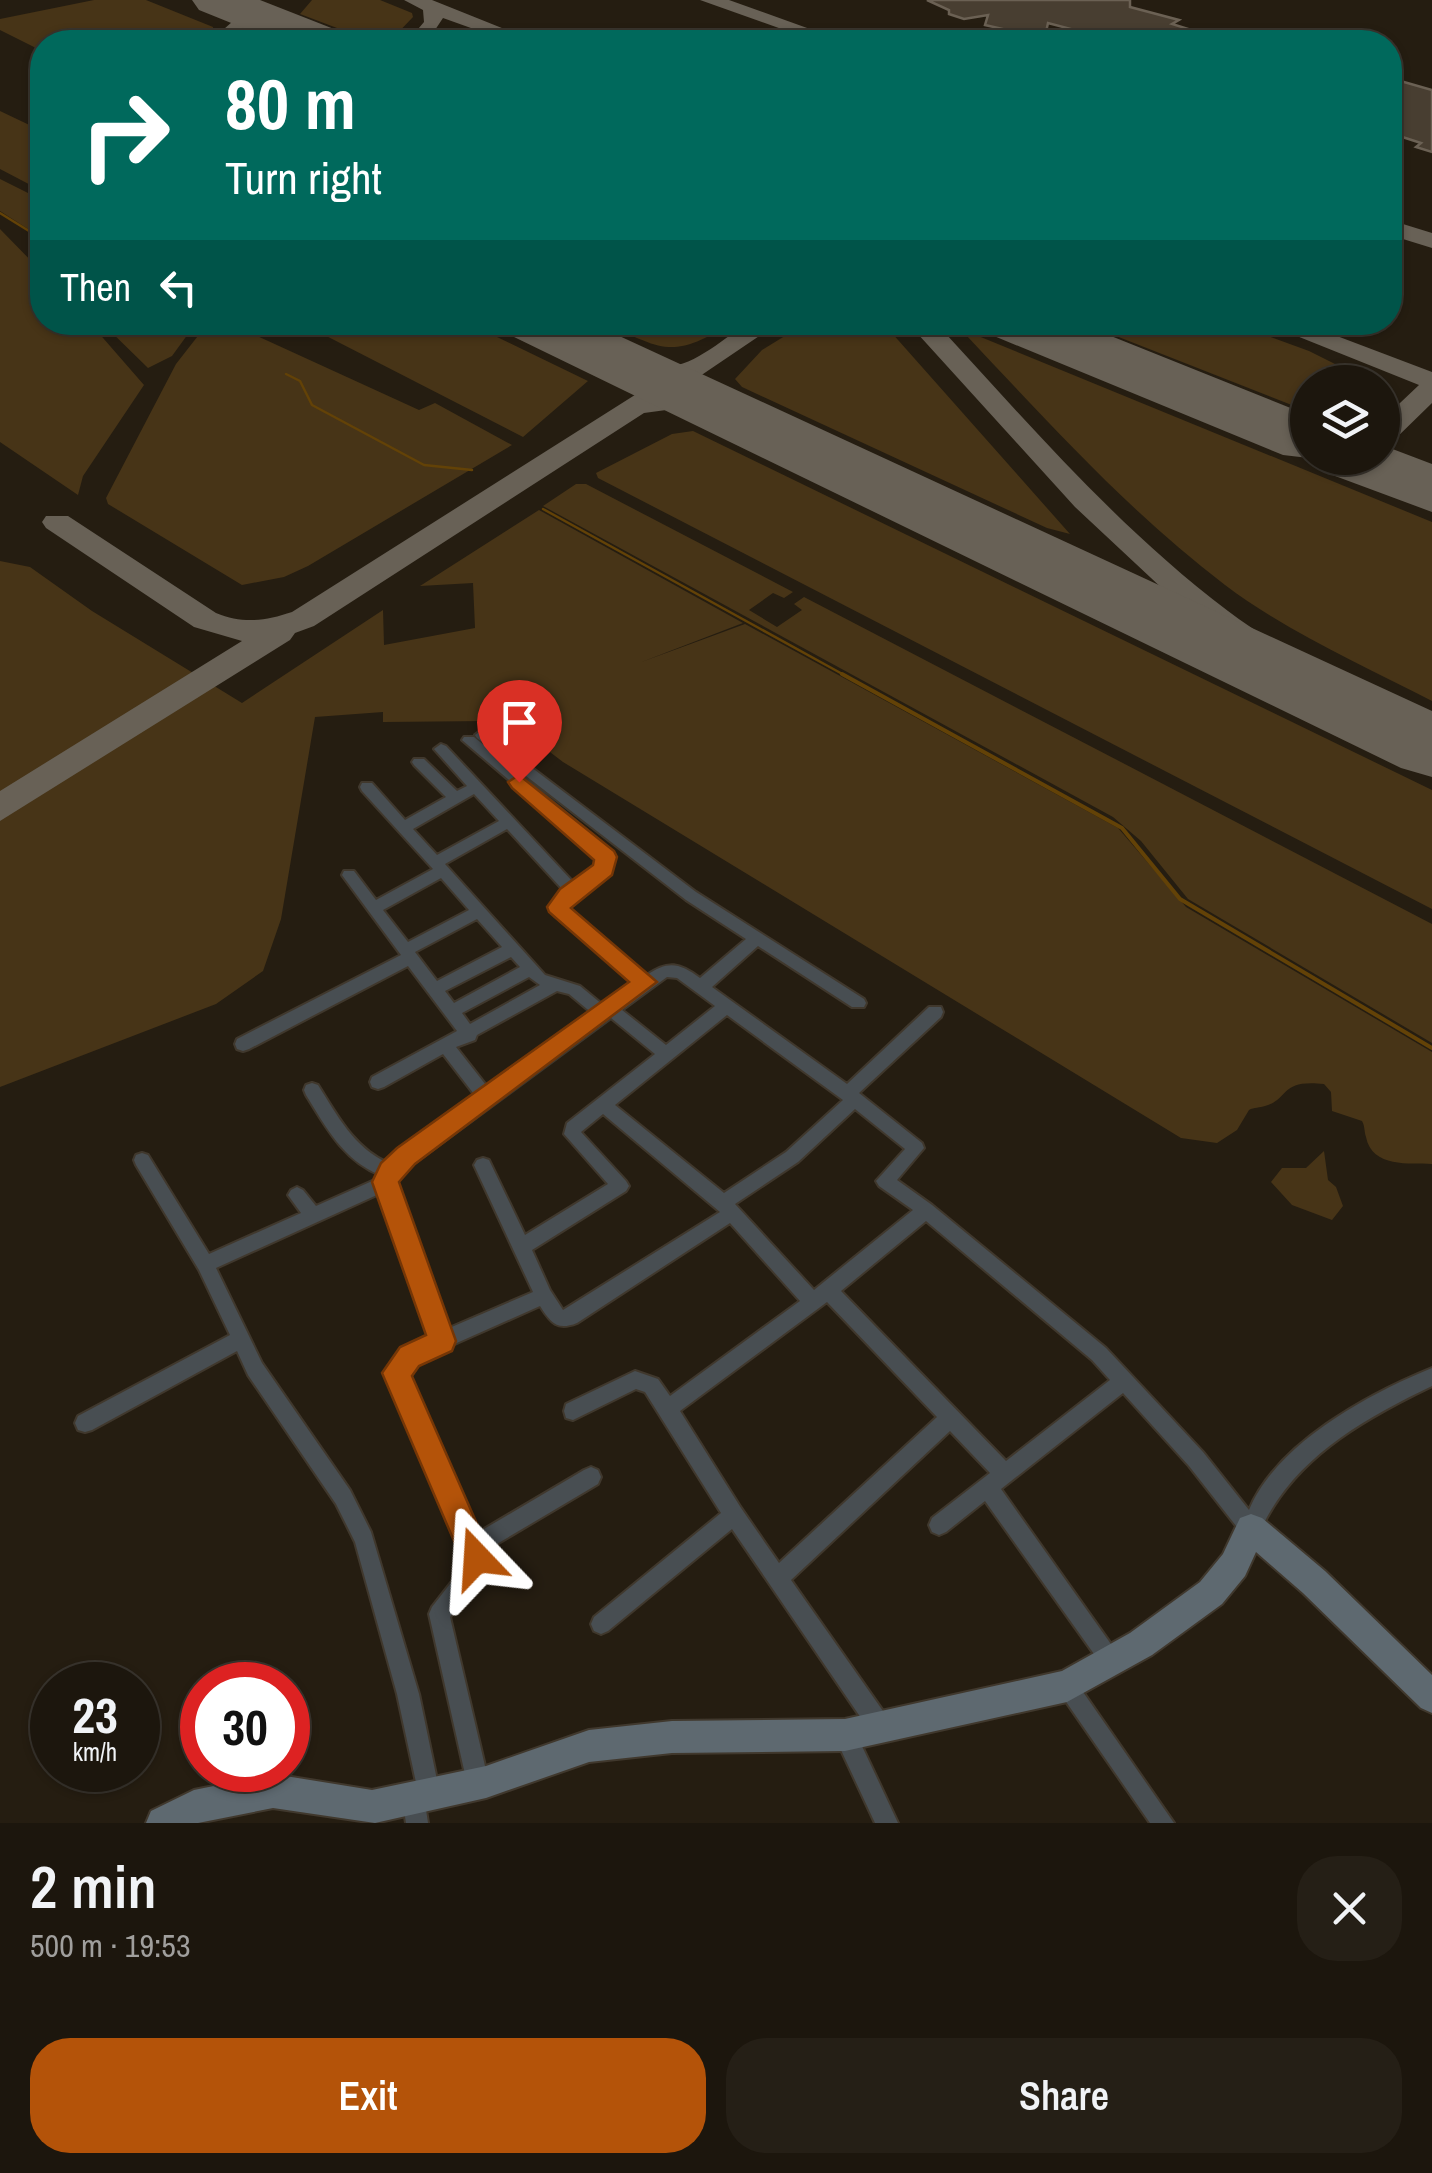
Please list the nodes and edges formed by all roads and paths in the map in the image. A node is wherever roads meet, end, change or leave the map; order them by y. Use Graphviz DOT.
graph roads {
  1 [pos="441,749"];
  2 [pos="419,762"];
  3 [pos="367,787"];
  4 [pos="476,787"];
  5 [pos="455,798"];
  6 [pos="508,822"];
  7 [pos="403,828"];
  8 [pos="438,867"];
  9 [pos="349,875"];
  10 [pos="573,892"];
  11 [pos="374,908"];
  12 [pos="478,912"];
  13 [pos="756,940"];
  14 [pos="514,948"];
  15 [pos="408,953"];
  16 [pos="530,969"];
  17 [pos="646,982"];
  18 [pos="555,984"];
  19 [pos="701,987"];
  20 [pos="436,988"];
  21 [pos="858,1002"];
  22 [pos="727,1006"];
  23 [pos="452,1011"];
  24 [pos="605,1011"];
  25 [pos="935,1012"];
  26 [pos="469,1035"];
  27 [pos="243,1044"];
  28 [pos="445,1044"];
  29 [pos="666,1054"];
  30 [pos="378,1082"];
  31 [pos="312,1090"];
  32 [pos="851,1096"];
  33 [pos="487,1099"];
  34 [pos="602,1104"];
  35 [pos="142,1160"];
  36 [pos="483,1166"];
  37 [pos="388,1176"];
  38 [pos="297,1194"];
  39 [pos="727,1208"];
  40 [pos="926,1210"];
  41 [pos="313,1215"];
  42 [pos="521,1247"];
  43 [pos="204,1264"];
  44 [pos="544,1296"];
  45 [pos="821,1296"];
  46 [pos="241,1339"];
  47 [pos="442,1341"];
  48 [pos="1432,1377"];
  49 [pos="1125,1380"];
  50 [pos="668,1409"];
  51 [pos="573,1411"];
  52 [pos="950,1417"];
  53 [pos="86,1423"];
  54 [pos="1005,1474"];
  55 [pos="591,1478"];
  56 [pos="988,1488"];
  57 [pos="734,1515"];
  58 [pos="939,1525"];
  59 [pos="1251,1530"];
  60 [pos="475,1546"];
  61 [pos="777,1579"];
  62 [pos="602,1624"];
  63 [pos="1111,1661"];
  64 [pos="1067,1686"];
  65 [pos="1432,1697"];
  66 [pos="882,1729"];
  67 [pos="845,1735"];
  68 [pos="478,1783"];
  69 [pos="419,1805"];
  70 [pos="164,1823"];
  71 [pos="887,1823"];
  72 [pos="1163,1823"];
  1 -- 4 [label="street"];
  2 -- 5 [label="street"];
  3 -- 7 [label="street"];
  4 -- 5 [label="street"];
  4 -- 6 [label="street"];
  5 -- 7 [label="street"];
  6 -- 8 [label="street"];
  6 -- 10 [label="street"];
  7 -- 8 [label="street"];
  8 -- 11 [label="street"];
  8 -- 12 [label="street"];
  9 -- 11 [label="street"];
  10 -- 13 [label="street"];
  10 -- 17 [label="street"];
  11 -- 15 [label="street"];
  12 -- 14 [label="street"];
  12 -- 15 [label="street"];
  13 -- 19 [label="street"];
  13 -- 21 [label="street"];
  14 -- 16 [label="street"];
  14 -- 20 [label="street"];
  15 -- 20 [label="street"];
  15 -- 27 [label="street"];
  16 -- 18 [label="street"];
  16 -- 23 [label="street"];
  17 -- 19 [label="street"];
  17 -- 24 [label="street"];
  18 -- 24 [label="street"];
  18 -- 26 [label="street"];
  19 -- 22 [label="street"];
  20 -- 23 [label="street"];
  22 -- 29 [label="street"];
  22 -- 32 [label="street"];
  23 -- 26 [label="street"];
  24 -- 29 [label="street"];
  24 -- 33 [label="street"];
  25 -- 32 [label="street"];
  26 -- 28 [label="street"];
  28 -- 30 [label="street"];
  28 -- 33 [label="street"];
  29 -- 34 [label="street"];
  31 -- 37 [label="street"];
  32 -- 39 [label="street"];
  32 -- 40 [label="street"];
  33 -- 37 [label="street"];
  34 -- 39 [label="street"];
  34 -- 42 [label="street"];
  35 -- 43 [label="street"];
  36 -- 42 [label="street"];
  37 -- 41 [label="street"];
  37 -- 47 [label="street"];
  38 -- 41 [label="street"];
  39 -- 44 [label="street"];
  39 -- 45 [label="street"];
  40 -- 45 [label="street"];
  40 -- 49 [label="street"];
  41 -- 43 [label="street"];
  42 -- 44 [label="street"];
  43 -- 46 [label="street"];
  44 -- 47 [label="street"];
  45 -- 50 [label="street"];
  45 -- 52 [label="street"];
  46 -- 53 [label="street"];
  46 -- 69 [label="street"];
  47 -- 60 [label="street"];
  48 -- 59 [label="street"];
  49 -- 54 [label="street"];
  49 -- 59 [label="street"];
  50 -- 51 [label="street"];
  50 -- 57 [label="street"];
  52 -- 54 [label="street"];
  52 -- 61 [label="street"];
  54 -- 56 [label="street"];
  55 -- 60 [label="street"];
  56 -- 58 [label="street"];
  56 -- 63 [label="street"];
  57 -- 61 [label="street"];
  57 -- 62 [label="street"];
  59 -- 63 [label="street"];
  59 -- 65 [label="street"];
  60 -- 68 [label="street"];
  61 -- 66 [label="street"];
  63 -- 64 [label="street"];
  64 -- 66 [label="street"];
  64 -- 72 [label="street"];
  66 -- 67 [label="street"];
  67 -- 68 [label="street"];
  67 -- 71 [label="street"];
  68 -- 69 [label="street"];
  69 -- 70 [label="street"];
}
